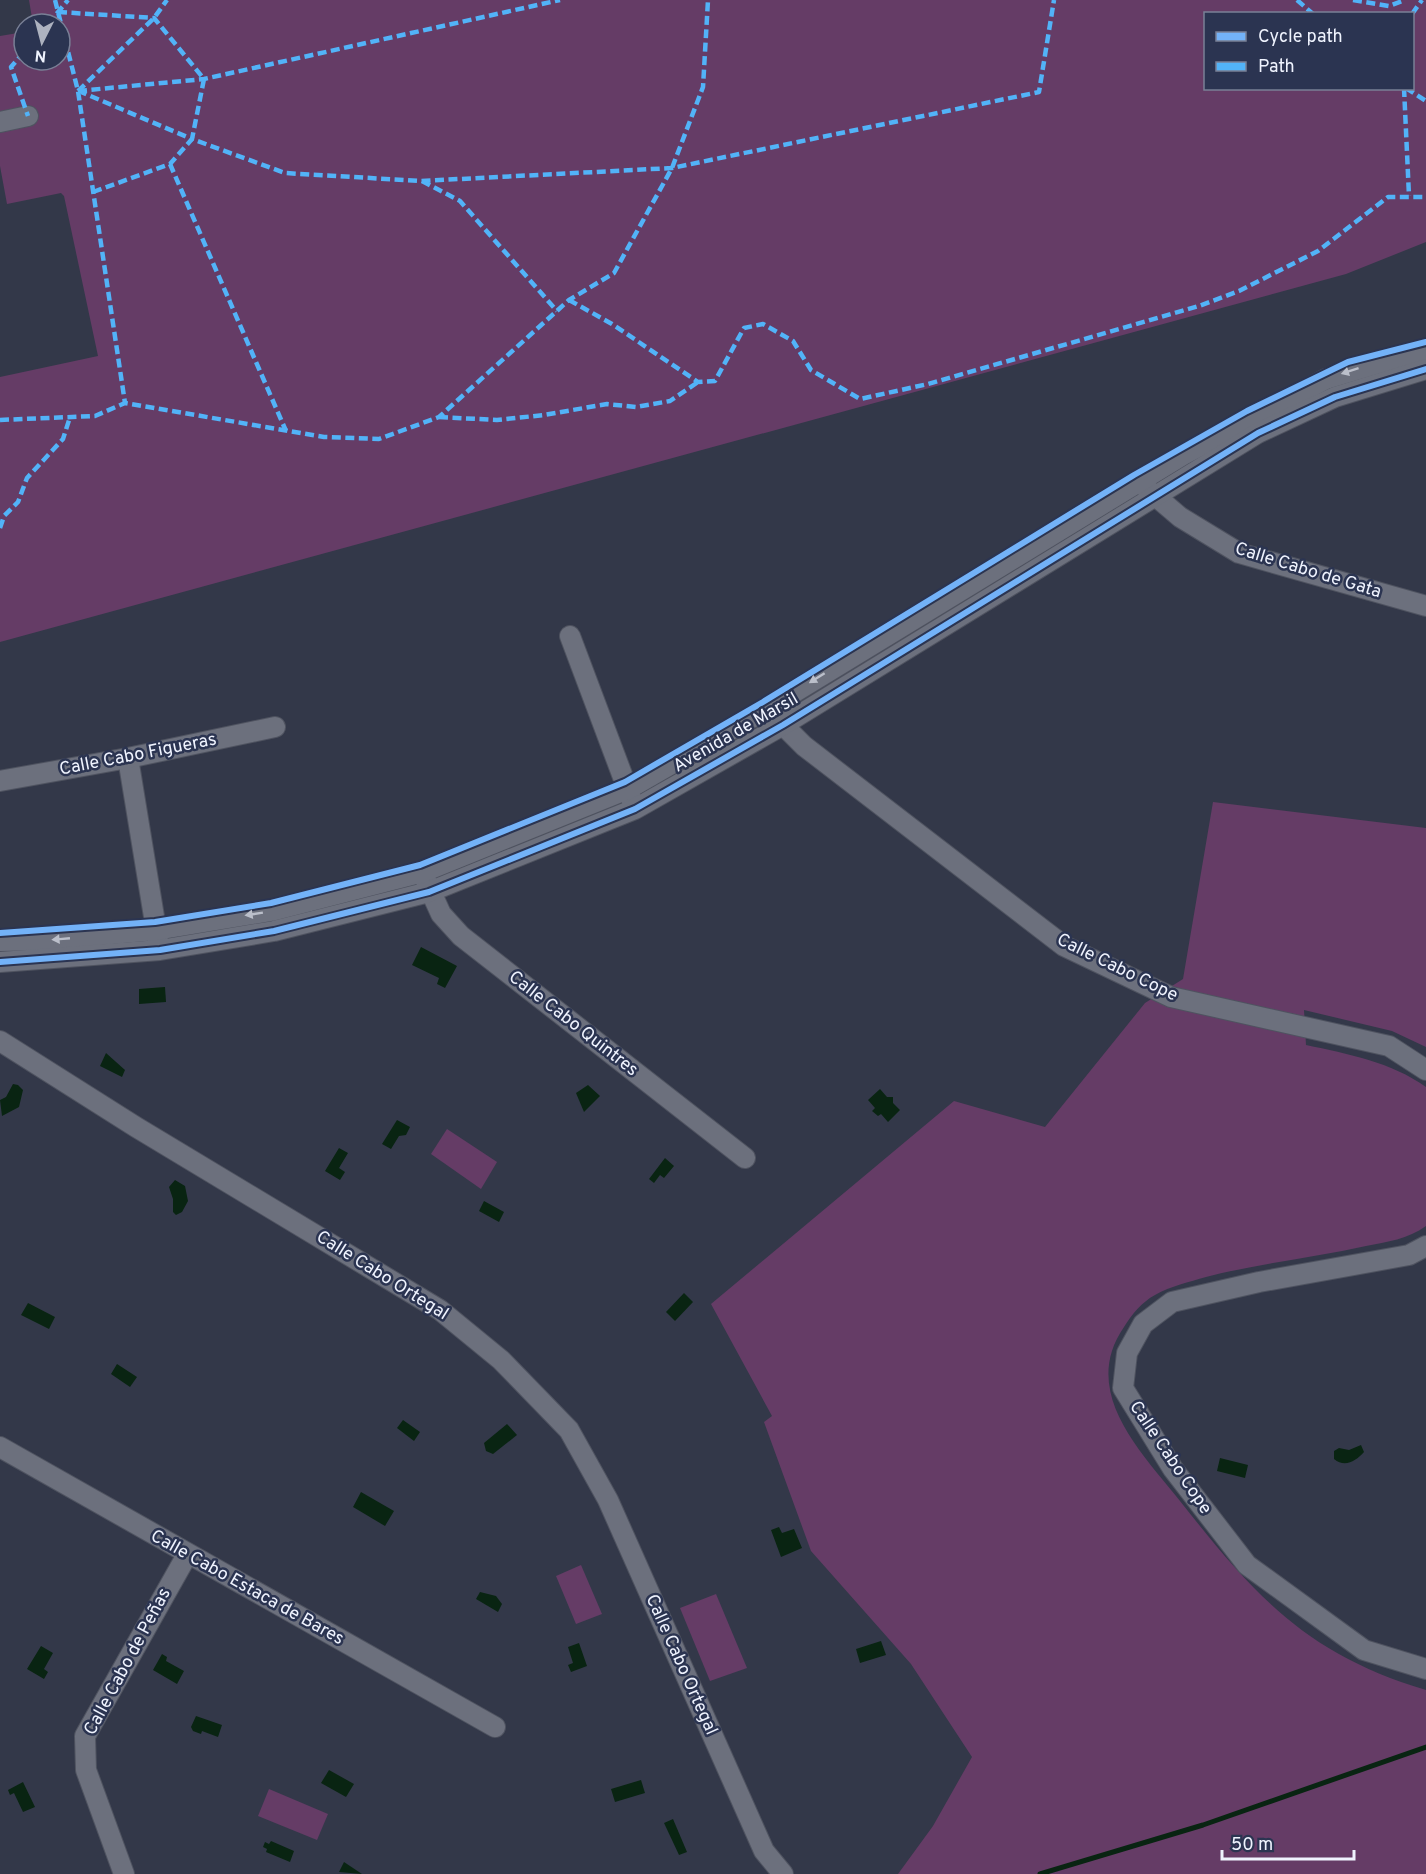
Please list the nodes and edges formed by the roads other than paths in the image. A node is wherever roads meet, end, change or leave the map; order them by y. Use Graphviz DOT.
graph roads {
  1 [pos="28,116"];
  2 [pos="0,122"];
  3 [pos="1426,349"];
  4 [pos="1426,369"];
  5 [pos="1138,480"];
  6 [pos="1154,495"];
  7 [pos="1426,606"];
  8 [pos="570,636"];
  9 [pos="767,709"];
  10 [pos="783,725"];
  11 [pos="275,727"];
  12 [pos="128,758"];
  13 [pos="0,781"];
  14 [pos="628,789"];
  15 [pos="635,809"];
  16 [pos="423,872"];
  17 [pos="429,892"];
  18 [pos="156,930"];
  19 [pos="0,941"];
  20 [pos="160,950"];
  21 [pos="0,962"];
  22 [pos="0,1041"];
  23 [pos="1426,1070"];
  24 [pos="745,1158"];
  25 [pos="1426,1246"];
  26 [pos="0,1447"];
  27 [pos="187,1555"];
  28 [pos="1426,1669"];
  29 [pos="495,1727"];
  30 [pos="124,1874"];
  31 [pos="783,1874"];
  1 -- 2 [label="street"];
  3 -- 5 [label="street, Avenida de Marsil, one-way"];
  4 -- 6 [label="street, Avenida de Marsil"];
  5 -- 6 [label="street, Calle Cabo de Gata"];
  5 -- 9 [label="street, Avenida de Marsil, one-way"];
  6 -- 7 [label="street, Calle Cabo de Gata"];
  6 -- 10 [label="street, Avenida de Marsil"];
  8 -- 14 [label="street"];
  9 -- 10 [label="street, Calle Cabo Cope"];
  9 -- 14 [label="street, Avenida de Marsil"];
  10 -- 15 [label="street, Avenida de Marsil"];
  10 -- 23 [label="street, Calle Cabo Cope"];
  11 -- 12 [label="street, Calle Cabo Figueras"];
  12 -- 13 [label="street, Calle Cabo Figueras"];
  12 -- 18 [label="street"];
  14 -- 15 [label="street"];
  14 -- 16 [label="street, Avenida de Marsil"];
  15 -- 17 [label="street, Avenida de Marsil"];
  16 -- 17 [label="street, Calle Cabo Quintres"];
  16 -- 18 [label="street, Avenida de Marsil, one-way"];
  17 -- 20 [label="street, Avenida de Marsil"];
  17 -- 24 [label="street, Calle Cabo Quintres"];
  18 -- 19 [label="street, Avenida de Marsil, one-way"];
  18 -- 20 [label="street"];
  20 -- 21 [label="street, Avenida de Marsil"];
  22 -- 31 [label="street, Calle Cabo Ortegal"];
  25 -- 28 [label="street, Calle Cabo Cope"];
  26 -- 27 [label="street, Calle Cabo Estaca de Bares"];
  27 -- 29 [label="street, Calle Cabo Estaca de Bares"];
  27 -- 30 [label="street, Calle Cabo de Peñas"];
}
